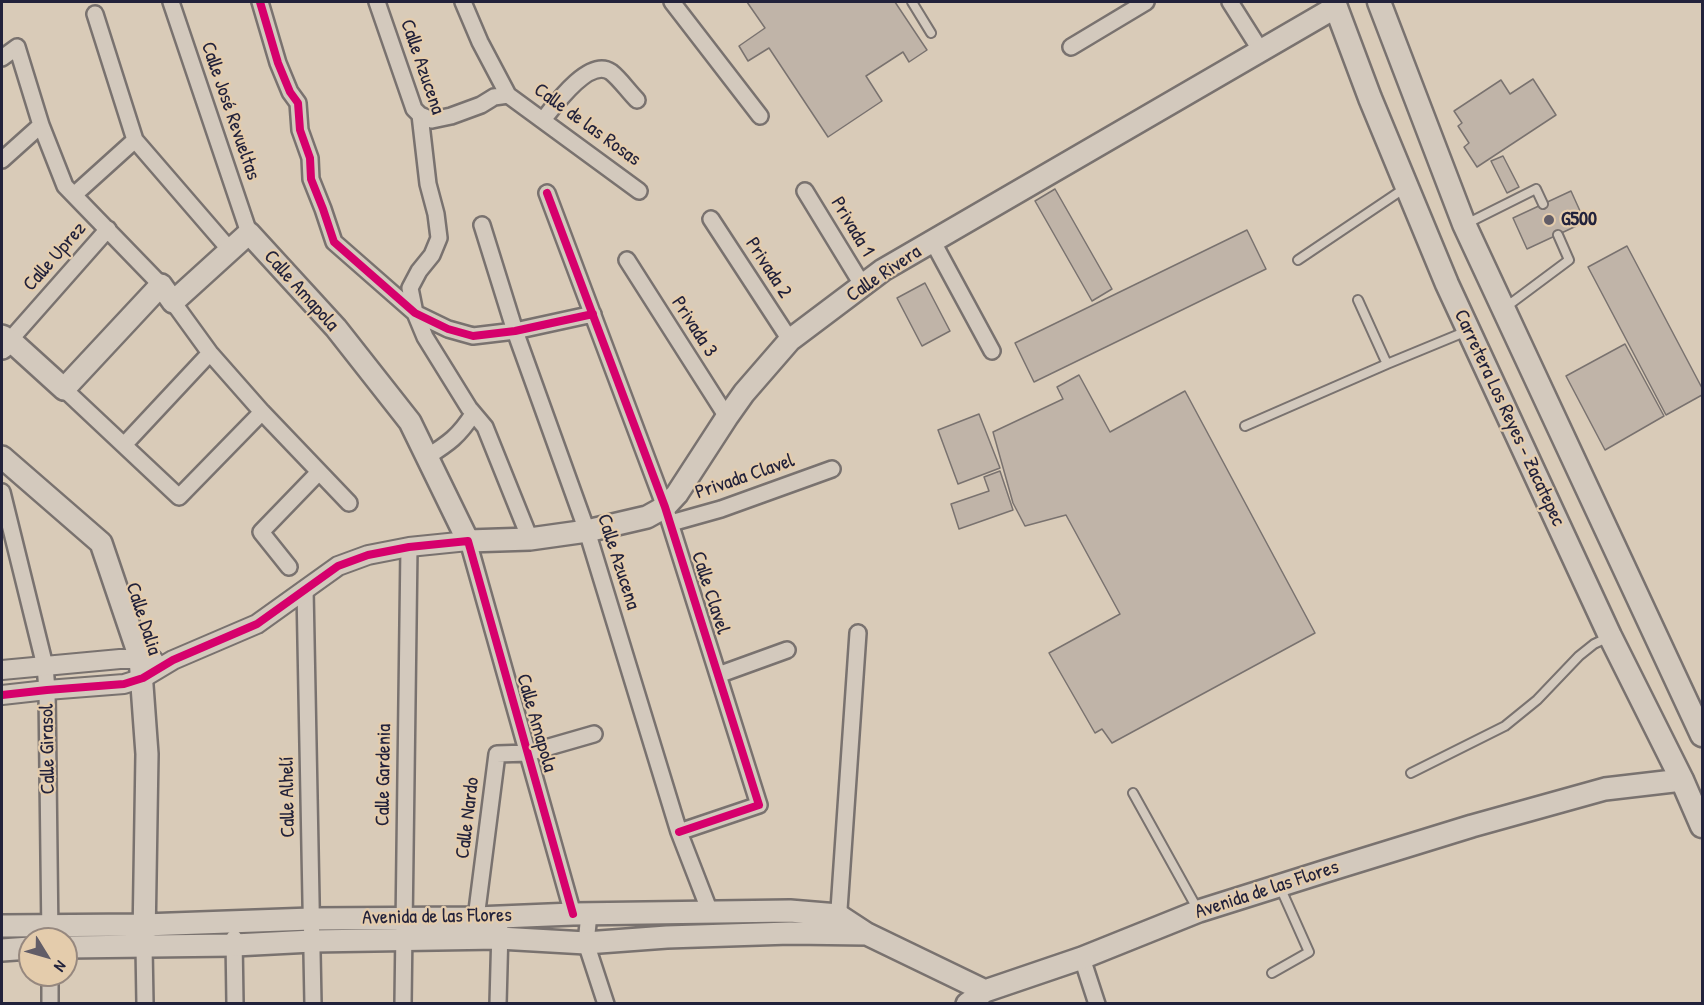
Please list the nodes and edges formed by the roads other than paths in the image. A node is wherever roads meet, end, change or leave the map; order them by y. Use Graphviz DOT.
graph roads {
  1 [pos="171,2"];
  2 [pos="260,2"];
  3 [pos="377,2"];
  4 [pos="463,2"];
  5 [pos="672,2"];
  6 [pos="912,2"];
  7 [pos="1146,2"];
  8 [pos="1230,2"];
  9 [pos="1379,2"];
  10 [pos="1335,4"];
  11 [pos="94,14"];
  12 [pos="931,33"];
  13 [pos="1071,47"];
  14 [pos="1261,51"];
  15 [pos="2,58"];
  16 [pos="508,95"];
  17 [pos="637,100"];
  18 [pos="420,115"];
  19 [pos="760,116"];
  20 [pos="543,120"];
  21 [pos="41,125"];
  22 [pos="135,140"];
  23 [pos="2,160"];
  24 [pos="1407,187"];
  25 [pos="639,191"];
  26 [pos="805,191"];
  27 [pos="548,193"];
  28 [pos="74,195"];
  29 [pos="1543,204"];
  30 [pos="711,219"];
  31 [pos="1464,224"];
  32 [pos="482,225"];
  33 [pos="108,229"];
  34 [pos="249,233"];
  35 [pos="1558,235"];
  36 [pos="933,242"];
  37 [pos="230,250"];
  38 [pos="627,260"];
  39 [pos="1298,260"];
  40 [pos="863,286"];
  41 [pos="167,293"];
  42 [pos="1358,300"];
  43 [pos="1504,309"];
  44 [pos="415,313"];
  45 [pos="593,314"];
  46 [pos="1468,330"];
  47 [pos="515,331"];
  48 [pos="4,340"];
  49 [pos="790,340"];
  50 [pos="992,351"];
  51 [pos="210,353"];
  52 [pos="1387,364"];
  53 [pos="64,389"];
  54 [pos="262,412"];
  55 [pos="473,414"];
  56 [pos="727,417"];
  57 [pos="1245,426"];
  58 [pos="124,445"];
  59 [pos="427,456"];
  60 [pos="2,457"];
  61 [pos="832,469"];
  62 [pos="320,472"];
  63 [pos="2,492"];
  64 [pos="349,503"];
  65 [pos="668,515"];
  66 [pos="587,531"];
  67 [pos="530,539"];
  68 [pos="468,541"];
  69 [pos="409,547"];
  70 [pos="289,567"];
  71 [pos="305,589"];
  72 [pos="858,633"];
  73 [pos="1610,636"];
  74 [pos="787,650"];
  75 [pos="45,666"];
  76 [pos="142,668"];
  77 [pos="2,670"];
  78 [pos="718,675"];
  79 [pos="47,690"];
  80 [pos="2,695"];
  81 [pos="594,734"];
  82 [pos="1702,735"];
  83 [pos="528,753"];
  84 [pos="1411,773"];
  85 [pos="1682,780"];
  86 [pos="1133,793"];
  87 [pos="1702,826"];
  88 [pos="679,832"];
  89 [pos="1280,885"];
  90 [pos="1198,911"];
  91 [pos="710,912"];
  92 [pos="669,913"];
  93 [pos="581,914"];
  94 [pos="500,917"];
  95 [pos="476,918"];
  96 [pos="311,919"];
  97 [pos="232,922"];
  98 [pos="838,924"];
  99 [pos="2,926"];
  100 [pos="50,927"];
  101 [pos="18,928"];
  102 [pos="403,929"];
  103 [pos="78,933"];
  104 [pos="144,935"];
  105 [pos="667,937"];
  106 [pos="499,938"];
  107 [pos="312,941"];
  108 [pos="586,943"];
  109 [pos="78,945"];
  110 [pos="235,945"];
  111 [pos="18,949"];
  112 [pos="2,950"];
  113 [pos="1082,958"];
  114 [pos="1272,973"];
  115 [pos="50,987"];
  116 [pos="985,991"];
  117 [pos="50,1004"];
  118 [pos="145,1004"];
  119 [pos="235,1004"];
  120 [pos="313,1004"];
  121 [pos="403,1004"];
  122 [pos="498,1004"];
  123 [pos="606,1004"];
  124 [pos="967,1004"];
  125 [pos="1097,1004"];
  1 -- 34 [label="street, Calle José Revueltas"];
  2 -- 44 [label="street"];
  3 -- 18 [label="street, Calle Azucena"];
  4 -- 16 [label="street"];
  5 -- 19 [label="street"];
  6 -- 12 [label="lane"];
  7 -- 13 [label="street"];
  8 -- 14 [label="street"];
  9 -- 31 [label="main road"];
  10 -- 14 [label="main road, Calle Rivera"];
  10 -- 24 [label="main road, Carretera Los Reyes - Zacatepec"];
  11 -- 22 [label="street"];
  14 -- 36 [label="main road, Calle Rivera"];
  15 -- 21 [label="street"];
  16 -- 18 [label="street"];
  16 -- 20 [label="street, Calle de las Rosas"];
  17 -- 20 [label="street"];
  18 -- 44 [label="street, Calle Azucena"];
  20 -- 25 [label="street, Calle de las Rosas"];
  21 -- 23 [label="street"];
  21 -- 28 [label="street"];
  22 -- 28 [label="street"];
  22 -- 37 [label="street"];
  24 -- 39 [label="lane"];
  24 -- 46 [label="main road, Carretera Los Reyes - Zacatepec"];
  26 -- 40 [label="street, Privada 1"];
  27 -- 45 [label="street, Calle Clavel"];
  28 -- 33 [label="street"];
  29 -- 31 [label="lane"];
  30 -- 49 [label="street, Privada 2"];
  31 -- 43 [label="main road"];
  32 -- 47 [label="street, Calle Azucena"];
  33 -- 41 [label="street"];
  33 -- 48 [label="street, Calle Uprez"];
  34 -- 37 [label="main road"];
  34 -- 59 [label="main road, Calle Amapola"];
  35 -- 43 [label="lane"];
  36 -- 40 [label="main road, Calle Rivera"];
  36 -- 50 [label="street"];
  37 -- 41 [label="main road"];
  38 -- 56 [label="street, Privada 3"];
  40 -- 49 [label="main road, Calle Rivera"];
  41 -- 51 [label="street"];
  41 -- 53 [label="main road"];
  42 -- 52 [label="lane"];
  43 -- 82 [label="main road"];
  44 -- 47 [label="street"];
  44 -- 55 [label="street, Calle Azucena"];
  45 -- 47 [label="street"];
  45 -- 65 [label="street, Calle Clavel"];
  46 -- 52 [label="lane"];
  46 -- 73 [label="main road, Carretera Los Reyes - Zacatepec"];
  47 -- 66 [label="street, Calle Azucena"];
  48 -- 53 [label="main road"];
  49 -- 56 [label="main road, Calle Rivera"];
  51 -- 54 [label="street"];
  51 -- 58 [label="street"];
  52 -- 57 [label="lane"];
  53 -- 58 [label="street"];
  54 -- 58 [label="street"];
  54 -- 62 [label="street"];
  55 -- 59 [label="street"];
  55 -- 67 [label="street, Calle Azucena"];
  56 -- 65 [label="main road, Calle Rivera"];
  59 -- 68 [label="main road, Calle Amapola"];
  60 -- 76 [label="main road, Calle Dalia"];
  61 -- 65 [label="street, Privada Clavel"];
  62 -- 64 [label="street"];
  62 -- 70 [label="street"];
  63 -- 75 [label="street, Calle Girasol"];
  65 -- 66 [label="main road, Calle Rivera"];
  65 -- 78 [label="street, Calle Clavel"];
  66 -- 67 [label="main road, Calle Rivera"];
  66 -- 88 [label="street, Calle Azucena"];
  67 -- 68 [label="main road, Calle Rivera"];
  68 -- 69 [label="street"];
  68 -- 83 [label="street, Calle Amapola"];
  69 -- 71 [label="street"];
  69 -- 102 [label="street, Calle Gardenia"];
  71 -- 76 [label="street"];
  71 -- 96 [label="street, Calle Alhelí"];
  72 -- 98 [label="street"];
  73 -- 84 [label="lane"];
  73 -- 85 [label="main road, Carretera Los Reyes - Zacatepec"];
  74 -- 78 [label="street"];
  75 -- 76 [label="street"];
  75 -- 77 [label="street"];
  75 -- 79 [label="street, Calle Girasol"];
  76 -- 79 [label="street"];
  76 -- 104 [label="main road, Calle Dalia"];
  78 -- 88 [label="street, Calle Clavel"];
  79 -- 80 [label="street"];
  79 -- 100 [label="street, Calle Girasol"];
  81 -- 83 [label="street"];
  83 -- 93 [label="street, Calle Amapola"];
  83 -- 95 [label="street, Calle Nardo"];
  85 -- 87 [label="main road, Carretera Los Reyes - Zacatepec"];
  85 -- 89 [label="main road, Avenida de las Flores"];
  86 -- 90 [label="lane"];
  88 -- 91 [label="street, Calle Azucena"];
  89 -- 90 [label="main road, Avenida de las Flores"];
  89 -- 114 [label="lane"];
  90 -- 113 [label="main road, Avenida de las Flores"];
  91 -- 92 [label="main road, Avenida de las Flores"];
  91 -- 98 [label="main road, Avenida de las Flores"];
  92 -- 93 [label="main road, Avenida de las Flores"];
  92 -- 105 [label="street"];
  93 -- 94 [label="main road, Avenida de las Flores"];
  93 -- 108 [label="street"];
  94 -- 95 [label="main road, Avenida de las Flores"];
  94 -- 106 [label="street"];
  95 -- 102 [label="main road, Avenida de las Flores"];
  96 -- 97 [label="main road, Avenida de las Flores"];
  96 -- 102 [label="main road, Avenida de las Flores"];
  96 -- 107 [label="street, Calle Alhelí"];
  97 -- 104 [label="main road, Avenida de las Flores"];
  97 -- 110 [label="street"];
  98 -- 105 [label="main road, Avenida de las Flores"];
  98 -- 116 [label="main road, Avenida de las Flores"];
  99 -- 101 [label="main road, Avenida de las Flores"];
  102 -- 106 [label="main road, Avenida de las Flores"];
  102 -- 107 [label="main road, Avenida de las Flores"];
  102 -- 121 [label="street, Calle Gardenia"];
  103 -- 104 [label="main road, Avenida de las Flores"];
  104 -- 109 [label="main road, Avenida de las Flores"];
  104 -- 110 [label="main road, Avenida de las Flores"];
  104 -- 118 [label="street, Calle Dalia"];
  105 -- 108 [label="main road, Avenida de las Flores"];
  106 -- 108 [label="main road, Avenida de las Flores"];
  106 -- 122 [label="street"];
  107 -- 110 [label="main road, Avenida de las Flores"];
  107 -- 120 [label="street, Calle Alhelí"];
  108 -- 123 [label="street"];
  110 -- 119 [label="street"];
  111 -- 112 [label="main road"];
  113 -- 116 [label="main road, Avenida de las Flores"];
  113 -- 125 [label="street"];
  115 -- 117 [label="street"];
  116 -- 124 [label="main road"];
}
